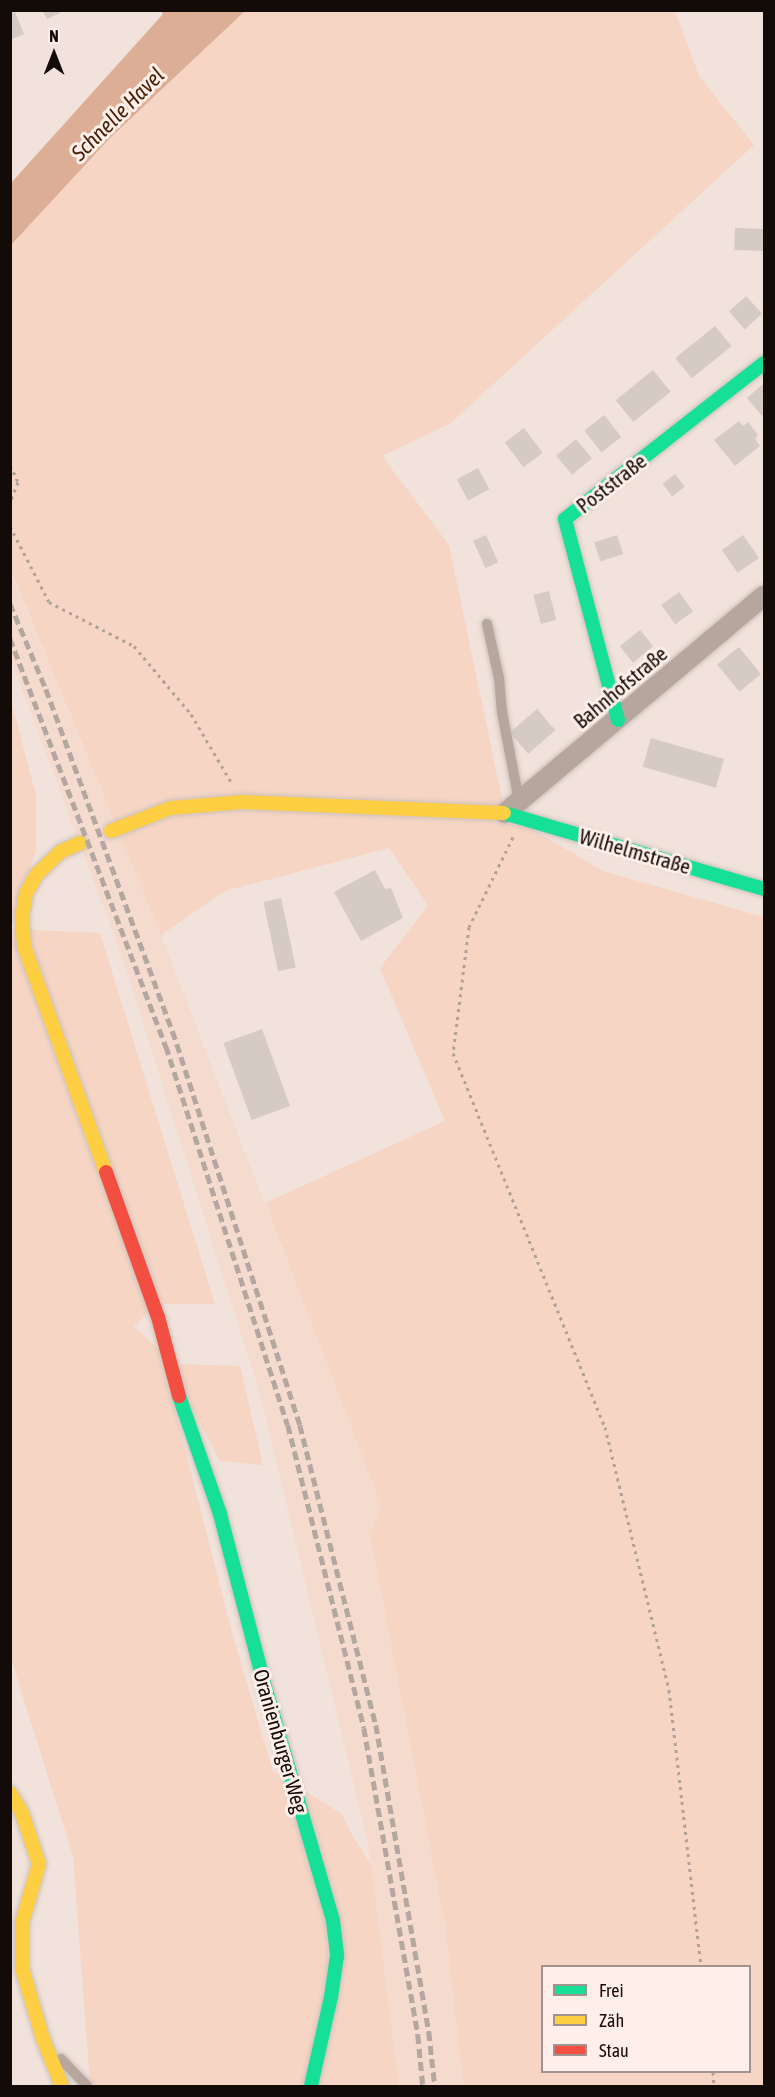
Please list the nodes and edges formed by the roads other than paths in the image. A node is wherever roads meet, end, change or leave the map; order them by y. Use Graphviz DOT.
graph roads {
  1 [pos="765,363"];
  2 [pos="765,596"];
  3 [pos="487,624"];
  4 [pos="618,720"];
  5 [pos="515,811"];
  6 [pos="111,831"];
  7 [pos="80,843"];
  8 [pos="765,889"];
  9 [pos="10,1792"];
  10 [pos="43,2039"];
  11 [pos="62,2086"];
  12 [pos="87,2086"];
  13 [pos="311,2086"];
  1 -- 4 [label="street, Poststraße"];
  2 -- 4 [label="street, Bahnhofstraße"];
  3 -- 5 [label="lane"];
  4 -- 5 [label="street, Bahnhofstraße"];
  5 -- 6 [label="street, Wilhelmstraße"];
  5 -- 8 [label="street, Wilhelmstraße"];
  7 -- 13 [label="street, Oranienburger Weg"];
  9 -- 10 [label="street"];
  10 -- 11 [label="street"];
  10 -- 12 [label="lane"];
}
